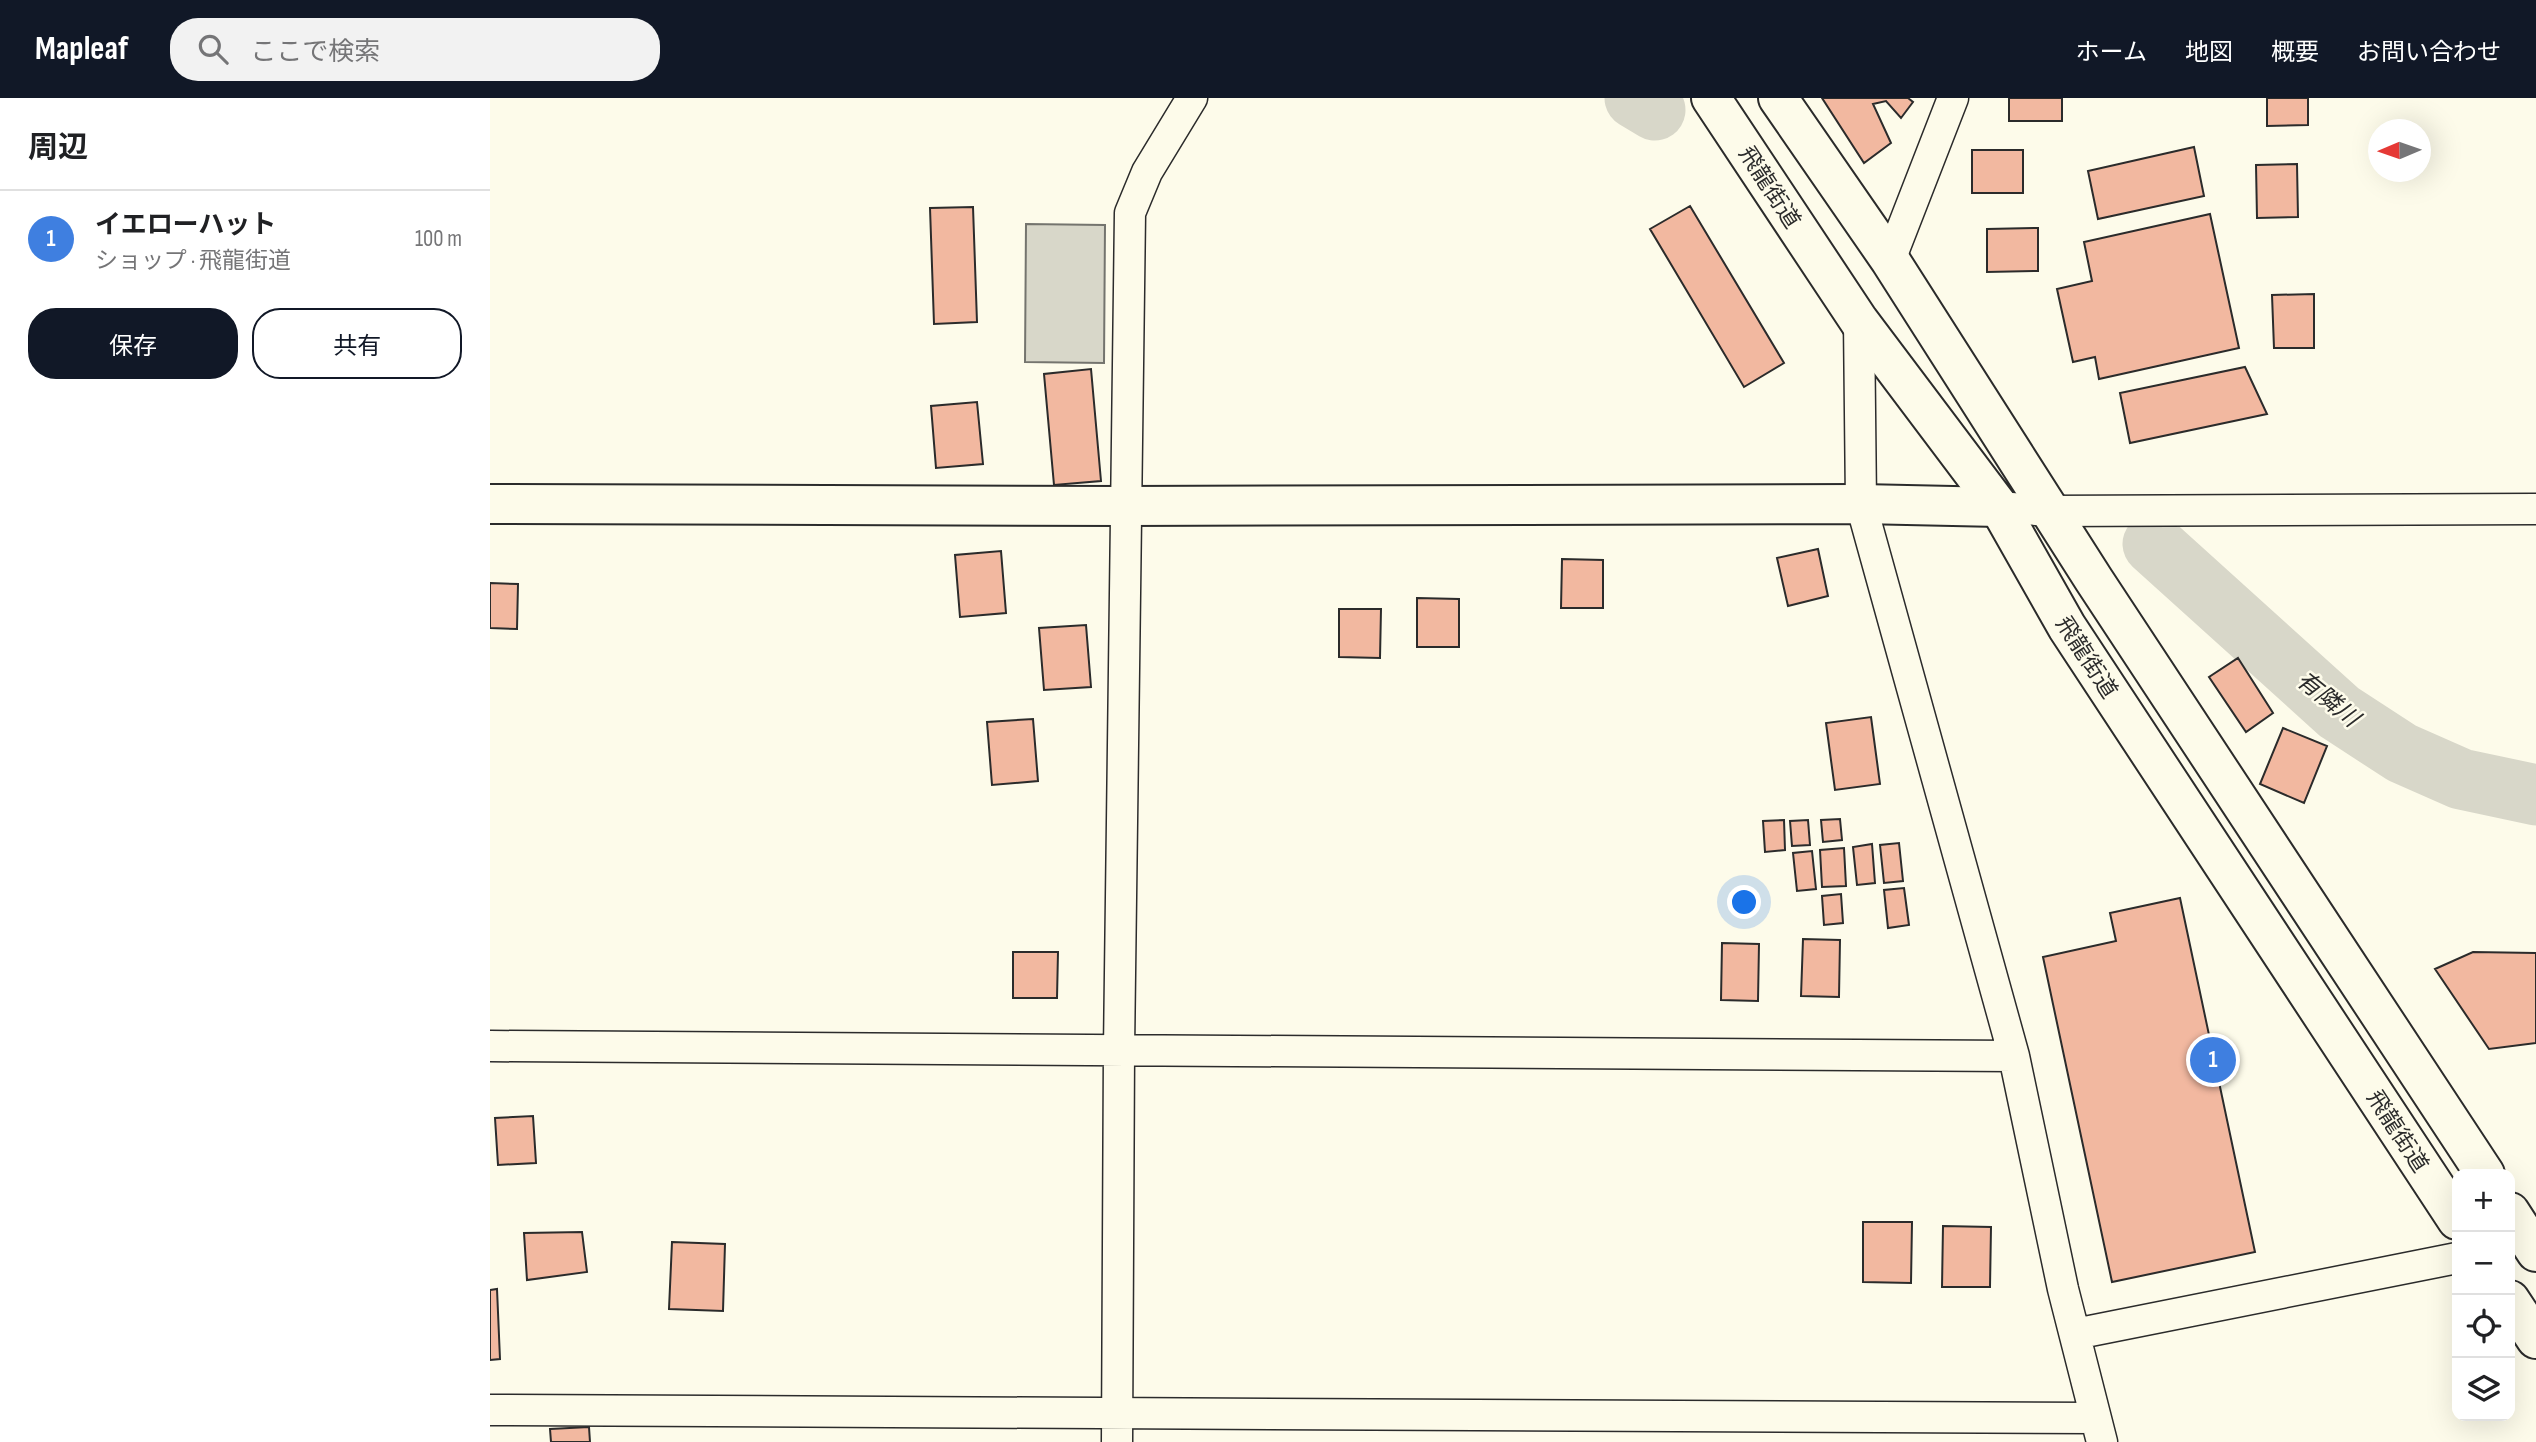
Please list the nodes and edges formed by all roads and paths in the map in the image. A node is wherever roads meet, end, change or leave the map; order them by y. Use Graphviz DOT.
graph roads {
  1 [pos="1192,98"];
  2 [pos="1711,98"];
  3 [pos="1778,98"];
  4 [pos="1953,98"];
  5 [pos="1890,260"];
  6 [pos="1859,321"];
  7 [pos="490,504"];
  8 [pos="1861,504"];
  9 [pos="1125,506"];
  10 [pos="1999,507"];
  11 [pos="2536,509"];
  12 [pos="2049,511"];
  13 [pos="490,1046"];
  14 [pos="1119,1050"];
  15 [pos="2014,1056"];
  16 [pos="2482,1169"];
  17 [pos="2452,1212"];
  18 [pos="2515,1220"];
  19 [pos="2536,1251"];
  20 [pos="2452,1259"];
  21 [pos="2515,1308"];
  22 [pos="2075,1334"];
  23 [pos="2536,1339"];
  24 [pos="490,1410"];
  25 [pos="1117,1428"];
  26 [pos="2099,1430"];
  1 -- 9 [label="street"];
  2 -- 6 [label="main road, 飛龍街道"];
  3 -- 5 [label="main road, 飛龍街道"];
  4 -- 5 [label="street"];
  5 -- 12 [label="main road, 飛龍街道"];
  6 -- 8 [label="street"];
  6 -- 10 [label="main road, 飛龍街道"];
  7 -- 9 [label="main road"];
  8 -- 9 [label="main road"];
  8 -- 10 [label="main road"];
  8 -- 15 [label="street"];
  9 -- 14 [label="street"];
  10 -- 12 [label="street"];
  10 -- 17 [label="main road, 飛龍街道"];
  11 -- 12 [label="street"];
  12 -- 16 [label="main road, 飛龍街道"];
  13 -- 14 [label="street"];
  14 -- 15 [label="street"];
  14 -- 25 [label="street"];
  15 -- 22 [label="street"];
  18 -- 19 [label="main road"];
  20 -- 22 [label="street"];
  21 -- 23 [label="main road"];
  22 -- 26 [label="street"];
  24 -- 25 [label="street"];
  25 -- 26 [label="street"];
}
